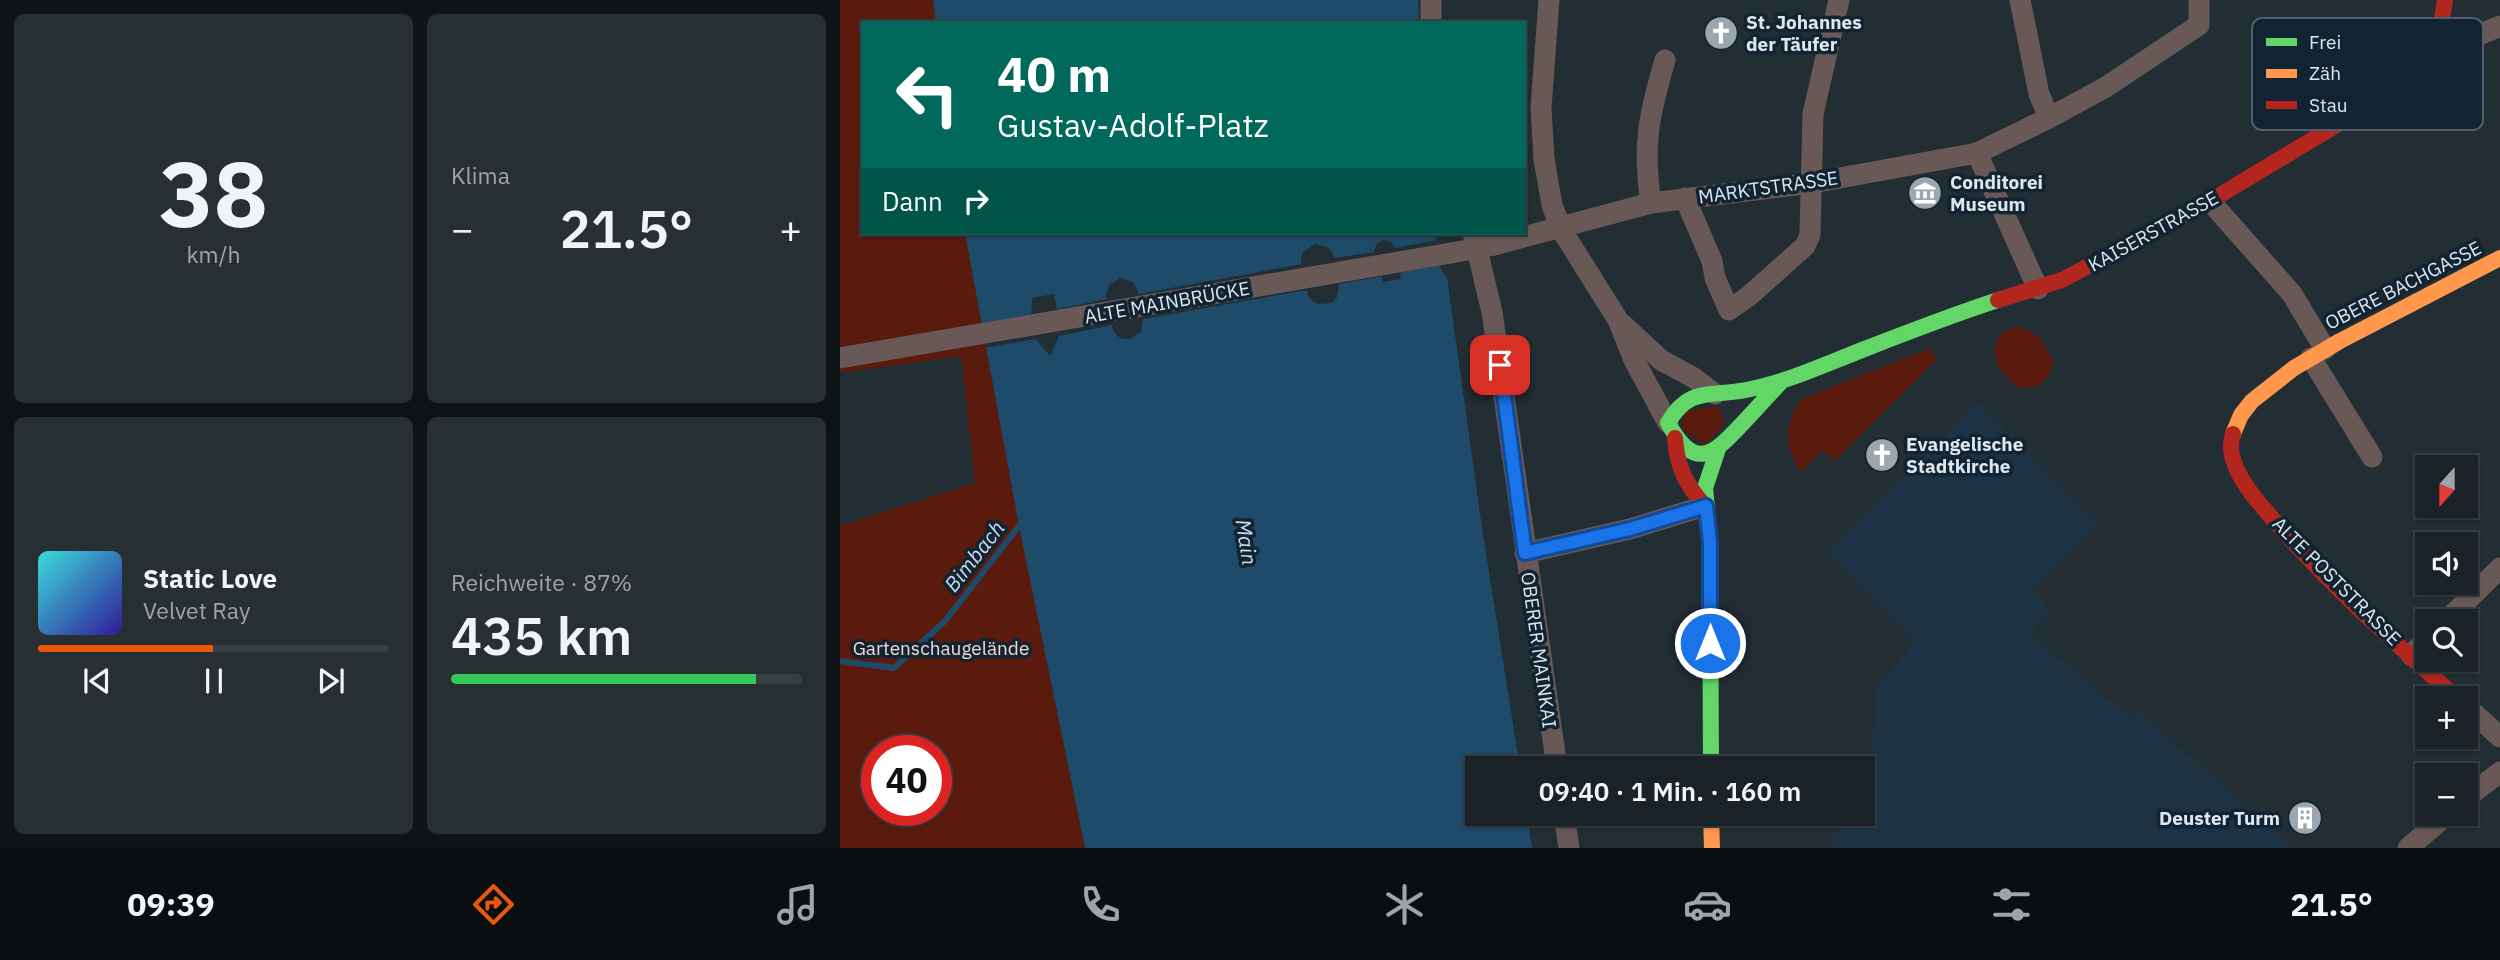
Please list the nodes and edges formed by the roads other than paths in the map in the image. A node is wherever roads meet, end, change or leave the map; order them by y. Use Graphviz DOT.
graph roads {
  1 [pos="1431,0"];
  2 [pos="1549,0"];
  3 [pos="1839,0"];
  4 [pos="2020,0"];
  5 [pos="2199,0"];
  6 [pos="2445,0"];
  7 [pos="2441,18"];
  8 [pos="1431,21"];
  9 [pos="2500,26"];
  10 [pos="2483,33"];
  11 [pos="1665,60"];
  12 [pos="2049,118"];
  13 [pos="2328,130"];
  14 [pos="1977,153"];
  15 [pos="1812,183"];
  16 [pos="1685,198"];
  17 [pos="2210,201"];
  18 [pos="1651,203"];
  19 [pos="1561,229"];
  20 [pos="1526,234"];
  21 [pos="1517,235"];
  22 [pos="1481,240"];
  23 [pos="2500,258"];
  24 [pos="2038,289"];
  25 [pos="1618,320"];
  26 [pos="2318,353"];
  27 [pos="840,358"];
  28 [pos="1780,383"];
  29 [pos="1724,405"];
  30 [pos="1672,430"];
  31 [pos="1735,431"];
  32 [pos="1718,449"];
  33 [pos="2372,457"];
  34 [pos="1706,506"];
  35 [pos="1525,553"];
  36 [pos="2500,568"];
  37 [pos="2457,609"];
  38 [pos="2415,651"];
  39 [pos="2411,655"];
  40 [pos="2444,686"];
  41 [pos="2478,717"];
  42 [pos="2500,737"];
  43 [pos="1555,756"];
  44 [pos="1711,756"];
  45 [pos="2493,776"];
  46 [pos="2478,788"];
  47 [pos="1566,826"];
  48 [pos="1712,826"];
  49 [pos="2434,826"];
  50 [pos="1569,848"];
  51 [pos="1712,848"];
  52 [pos="2408,848"];
  1 -- 8 [label="street"];
  2 -- 19 [label="street"];
  3 -- 15 [label="street"];
  4 -- 12 [label="street"];
  5 -- 12 [label="street, MARKTSTRASSE"];
  6 -- 7 [label="street"];
  9 -- 10 [label="street, KAISERSTRASSE"];
  11 -- 18 [label="street"];
  12 -- 14 [label="street, MARKTSTRASSE"];
  13 -- 17 [label="street, KAISERSTRASSE"];
  14 -- 15 [label="street, MARKTSTRASSE"];
  14 -- 24 [label="street"];
  15 -- 16 [label="street, MARKTSTRASSE"];
  15 -- 16 [label="street"];
  16 -- 18 [label="street, MARKTSTRASSE"];
  17 -- 24 [label="street, KAISERSTRASSE"];
  17 -- 26 [label="street"];
  18 -- 19 [label="street, MARKTSTRASSE"];
  19 -- 20 [label="street, ALTE MAINBRÜCKE"];
  19 -- 25 [label="street"];
  21 -- 22 [label="street, ALTE MAINBRÜCKE"];
  22 -- 27 [label="street, ALTE MAINBRÜCKE, bridge"];
  22 -- 35 [label="street, OBERER MAINKAI"];
  23 -- 26 [label="street, OBERE BACHGASSE"];
  24 -- 28 [label="street, KAISERSTRASSE"];
  25 -- 29 [label="street"];
  25 -- 30 [label="street"];
  26 -- 33 [label="street"];
  26 -- 39 [label="street, ALTE POSTSTRASSE"];
  28 -- 29 [label="street"];
  28 -- 31 [label="street"];
  29 -- 30 [label="street"];
  29 -- 31 [label="street"];
  30 -- 32 [label="street"];
  30 -- 34 [label="street"];
  31 -- 32 [label="street"];
  32 -- 34 [label="street"];
  34 -- 35 [label="street"];
  34 -- 44 [label="street"];
  35 -- 43 [label="street, OBERER MAINKAI"];
  36 -- 37 [label="street"];
  38 -- 39 [label="street"];
  39 -- 40 [label="street, ALTE POSTSTRASSE"];
  41 -- 42 [label="street"];
  45 -- 46 [label="street"];
  47 -- 50 [label="street"];
  48 -- 51 [label="street"];
  49 -- 52 [label="street"];
}
